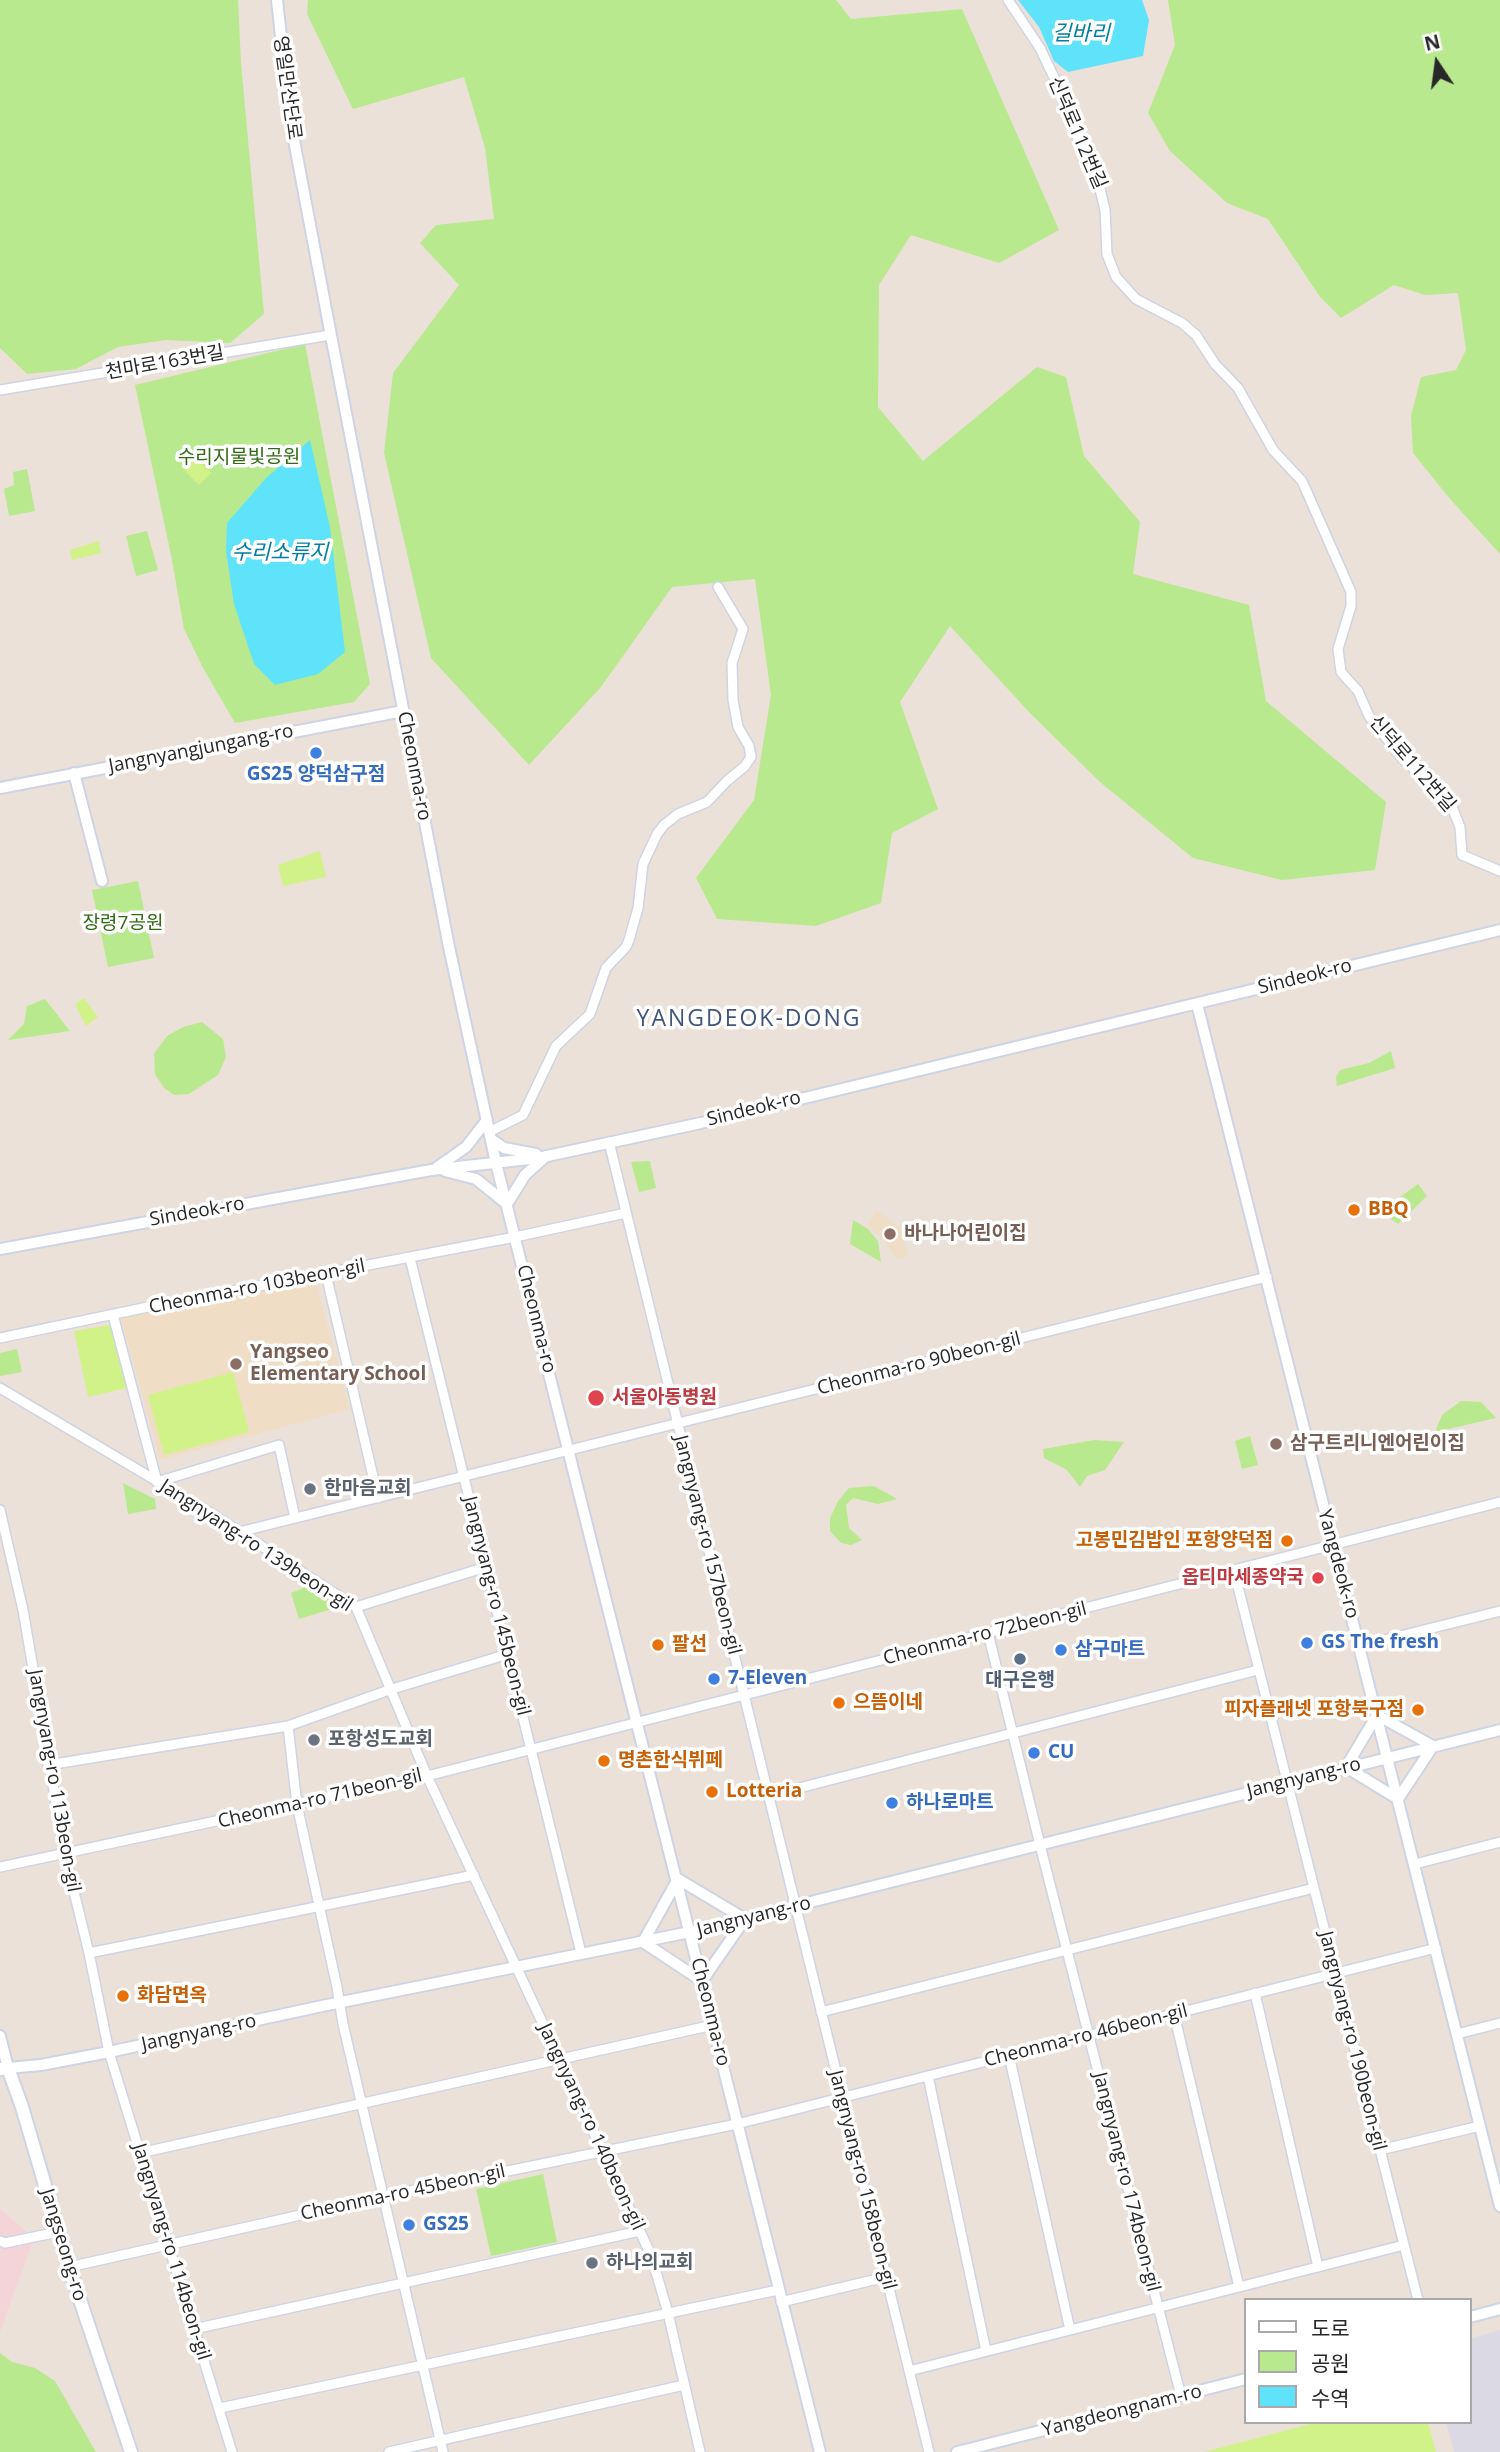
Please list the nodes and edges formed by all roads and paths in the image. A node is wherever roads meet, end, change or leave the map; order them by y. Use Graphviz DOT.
graph roads {
  1 [pos="277,0"];
  2 [pos="1009,0"];
  3 [pos="300,176"];
  4 [pos="330,335"];
  5 [pos="0,390"];
  6 [pos="718,587"];
  7 [pos="403,711"];
  8 [pos="74,774"];
  9 [pos="0,788"];
  10 [pos="1500,871"];
  11 [pos="102,881"];
  12 [pos="1500,930"];
  13 [pos="1197,1004"];
  14 [pos="487,1120"];
  15 [pos="490,1135"];
  16 [pos="609,1142"];
  17 [pos="546,1156"];
  18 [pos="496,1163"];
  19 [pos="436,1169"];
  20 [pos="507,1204"];
  21 [pos="626,1213"];
  22 [pos="515,1237"];
  23 [pos="0,1249"];
  24 [pos="410,1258"];
  25 [pos="326,1275"];
  26 [pos="1267,1277"];
  27 [pos="113,1315"];
  28 [pos="0,1338"];
  29 [pos="0,1388"];
  30 [pos="677,1423"];
  31 [pos="570,1450"];
  32 [pos="464,1476"];
  33 [pos="157,1482"];
  34 [pos="379,1498"];
  35 [pos="1500,1502"];
  36 [pos="0,1510"];
  37 [pos="295,1518"];
  38 [pos="239,1532"];
  39 [pos="1333,1546"];
  40 [pos="486,1567"];
  41 [pos="1234,1571"];
  42 [pos="356,1607"];
  43 [pos="1500,1611"];
  44 [pos="988,1633"];
  45 [pos="1360,1646"];
  46 [pos="508,1654"];
  47 [pos="1258,1670"];
  48 [pos="389,1690"];
  49 [pos="743,1695"];
  50 [pos="1377,1715"];
  51 [pos="638,1721"];
  52 [pos="288,1726"];
  53 [pos="1500,1730"];
  54 [pos="1012,1733"];
  55 [pos="1433,1746"];
  56 [pos="532,1749"];
  57 [pos="1388,1757"];
  58 [pos="48,1765"];
  59 [pos="1346,1768"];
  60 [pos="427,1776"];
  61 [pos="1287,1782"];
  62 [pos="768,1796"];
  63 [pos="1398,1799"];
  64 [pos="297,1805"];
  65 [pos="1500,1842"];
  66 [pos="1040,1845"];
  67 [pos="65,1855"];
  68 [pos="1415,1864"];
  69 [pos="0,1867"];
  70 [pos="474,1875"];
  71 [pos="678,1879"];
  72 [pos="1314,1888"];
  73 [pos="318,1905"];
  74 [pos="795,1907"];
  75 [pos="745,1919"];
  76 [pos="690,1932"];
  77 [pos="643,1942"];
  78 [pos="1436,1948"];
  79 [pos="1067,1951"];
  80 [pos="89,1953"];
  81 [pos="581,1953"];
  82 [pos="515,1967"];
  83 [pos="1335,1973"];
  84 [pos="702,1981"];
  85 [pos="1255,1993"];
  86 [pos="339,2003"];
  87 [pos="821,2012"];
  88 [pos="1174,2014"];
  89 [pos="1500,2023"];
  90 [pos="713,2025"];
  91 [pos="1457,2034"];
  92 [pos="1088,2035"];
  93 [pos="0,2036"];
  94 [pos="108,2052"];
  95 [pos="1009,2055"];
  96 [pos="558,2058"];
  97 [pos="4,2068"];
  98 [pos="928,2076"];
  99 [pos="842,2098"];
  100 [pos="360,2104"];
  101 [pos="737,2124"];
  102 [pos="1480,2126"];
  103 [pos="602,2150"];
  104 [pos="1380,2150"];
  105 [pos="140,2153"];
  106 [pos="382,2197"];
  107 [pos="1500,2206"];
  108 [pos="640,2231"];
  109 [pos="58,2232"];
  110 [pos="0,2241"];
  111 [pos="167,2244"];
  112 [pos="1404,2245"];
  113 [pos="69,2267"];
  114 [pos="1318,2267"];
  115 [pos="886,2277"];
  116 [pos="402,2283"];
  117 [pos="1239,2287"];
  118 [pos="778,2290"];
  119 [pos="1417,2298"];
  120 [pos="781,2302"];
  121 [pos="1158,2308"];
  122 [pos="1500,2309"];
  123 [pos="668,2313"];
  124 [pos="1472,2317"];
  125 [pos="194,2329"];
  126 [pos="1070,2330"];
  127 [pos="986,2351"];
  128 [pos="421,2364"];
  129 [pos="909,2371"];
  130 [pos="1244,2380"];
  131 [pos="684,2385"];
  132 [pos="1181,2396"];
  133 [pos="220,2408"];
  134 [pos="439,2439"];
  135 [pos="131,2452"];
  136 [pos="232,2452"];
  137 [pos="389,2452"];
  138 [pos="443,2452"];
  139 [pos="701,2452"];
  140 [pos="820,2452"];
  141 [pos="929,2452"];
  142 [pos="957,2452"];
  1 -- 3 [label="street, 영일만산단로"];
  2 -- 10 [label="street, 신덕로112번길"];
  3 -- 4 [label="street, Cheonma-ro"];
  4 -- 5 [label="street, 천마로163번길"];
  4 -- 7 [label="street, Cheonma-ro"];
  6 -- 15 [label="street"];
  7 -- 8 [label="street, Jangnyangjungang-ro"];
  7 -- 14 [label="street, Cheonma-ro"];
  8 -- 9 [label="street, Jangnyangjungang-ro"];
  8 -- 11 [label="street"];
  12 -- 13 [label="street, Sindeok-ro"];
  13 -- 16 [label="street, Sindeok-ro"];
  13 -- 26 [label="street, Yangdeok-ro"];
  14 -- 15 [label="street, Cheonma-ro"];
  14 -- 19 [label="street"];
  15 -- 17 [label="street"];
  15 -- 18 [label="street, Cheonma-ro"];
  16 -- 17 [label="street, Sindeok-ro"];
  16 -- 21 [label="street, Jangnyang-ro 157beon-gil"];
  17 -- 18 [label="street, Sindeok-ro"];
  17 -- 20 [label="street"];
  18 -- 19 [label="street, Sindeok-ro"];
  18 -- 20 [label="street, Cheonma-ro"];
  19 -- 20 [label="street"];
  19 -- 23 [label="street, Sindeok-ro"];
  20 -- 22 [label="street, Cheonma-ro"];
  21 -- 22 [label="street, Cheonma-ro 103beon-gil"];
  21 -- 30 [label="street, Jangnyang-ro 157beon-gil"];
  22 -- 24 [label="street, Cheonma-ro 103beon-gil"];
  22 -- 31 [label="street, Cheonma-ro"];
  24 -- 25 [label="street, Cheonma-ro 103beon-gil"];
  24 -- 32 [label="street, Jangnyang-ro 145beon-gil"];
  25 -- 27 [label="street, Cheonma-ro 103beon-gil"];
  25 -- 34 [label="street"];
  26 -- 30 [label="street, Cheonma-ro 90beon-gil"];
  26 -- 39 [label="street, Yangdeok-ro"];
  27 -- 28 [label="street, Cheonma-ro 103beon-gil"];
  27 -- 33 [label="street"];
  29 -- 33 [label="street, Jangnyang-ro 139beon-gil"];
  30 -- 31 [label="street, Cheonma-ro 90beon-gil"];
  30 -- 49 [label="street, Jangnyang-ro 157beon-gil"];
  31 -- 32 [label="street, Cheonma-ro 90beon-gil"];
  31 -- 51 [label="street, Cheonma-ro"];
  32 -- 34 [label="street, Cheonma-ro 90beon-gil"];
  32 -- 40 [label="street, Jangnyang-ro 145beon-gil"];
  33 -- 37 [label="street"];
  33 -- 38 [label="street, Jangnyang-ro 139beon-gil"];
  34 -- 37 [label="street, Cheonma-ro 90beon-gil"];
  35 -- 39 [label="street, Cheonma-ro 72beon-gil"];
  36 -- 58 [label="street, Jangnyang-ro 113beon-gil"];
  37 -- 38 [label="street, Cheonma-ro 90beon-gil"];
  38 -- 42 [label="street, Jangnyang-ro 139beon-gil"];
  39 -- 41 [label="street, Cheonma-ro 72beon-gil"];
  39 -- 45 [label="street, Yangdeok-ro"];
  40 -- 42 [label="street"];
  40 -- 46 [label="street, Jangnyang-ro 145beon-gil"];
  41 -- 44 [label="street, Cheonma-ro 72beon-gil"];
  41 -- 47 [label="street, Jangnyang-ro 190beon-gil"];
  42 -- 48 [label="street, Jangnyang-ro 139beon-gil"];
  43 -- 45 [label="street"];
  44 -- 49 [label="street, Cheonma-ro 72beon-gil"];
  44 -- 54 [label="street, Jangnyang-ro 174beon-gil"];
  45 -- 50 [label="street, Yangdeok-ro"];
  46 -- 48 [label="street"];
  46 -- 56 [label="street, Jangnyang-ro 145beon-gil"];
  47 -- 54 [label="street"];
  47 -- 61 [label="street, Jangnyang-ro 190beon-gil"];
  48 -- 52 [label="street"];
  48 -- 60 [label="street, Jangnyang-ro 139beon-gil"];
  49 -- 51 [label="street, Cheonma-ro 72beon-gil"];
  49 -- 62 [label="street, Jangnyang-ro 157beon-gil"];
  50 -- 55 [label="street"];
  50 -- 57 [label="street, Yangdeok-ro"];
  50 -- 59 [label="street"];
  51 -- 56 [label="street, Cheonma-ro 71beon-gil"];
  51 -- 71 [label="street, Cheonma-ro"];
  52 -- 58 [label="street"];
  52 -- 64 [label="street"];
  53 -- 55 [label="street, Jangnyang-ro"];
  54 -- 62 [label="street"];
  54 -- 66 [label="street, Jangnyang-ro 174beon-gil"];
  55 -- 57 [label="street, Jangnyang-ro"];
  55 -- 63 [label="street"];
  56 -- 60 [label="street, Cheonma-ro 71beon-gil"];
  56 -- 81 [label="street, Jangnyang-ro 145beon-gil"];
  57 -- 59 [label="street, Jangnyang-ro"];
  57 -- 63 [label="street, Yangdeok-ro"];
  58 -- 67 [label="street, Jangnyang-ro 113beon-gil"];
  59 -- 61 [label="street, Jangnyang-ro"];
  59 -- 63 [label="street"];
  60 -- 64 [label="street, Cheonma-ro 71beon-gil"];
  60 -- 70 [label="street, Jangnyang-ro 139beon-gil"];
  61 -- 66 [label="street, Jangnyang-ro"];
  61 -- 72 [label="street, Jangnyang-ro 190beon-gil"];
  62 -- 74 [label="street, Jangnyang-ro 157beon-gil"];
  63 -- 68 [label="street, Yangdeok-ro"];
  64 -- 67 [label="street, Cheonma-ro 71beon-gil"];
  64 -- 73 [label="street"];
  65 -- 68 [label="street"];
  66 -- 74 [label="street, Jangnyang-ro"];
  66 -- 79 [label="street, Jangnyang-ro 174beon-gil"];
  67 -- 69 [label="street, Cheonma-ro 71beon-gil"];
  67 -- 80 [label="street, Jangnyang-ro 113beon-gil"];
  68 -- 78 [label="street, Yangdeok-ro"];
  70 -- 73 [label="street"];
  70 -- 82 [label="street, Jangnyang-ro 139beon-gil"];
  71 -- 75 [label="street"];
  71 -- 76 [label="street, Cheonma-ro"];
  71 -- 77 [label="street"];
  72 -- 79 [label="street"];
  72 -- 83 [label="street, Jangnyang-ro 190beon-gil"];
  73 -- 80 [label="street"];
  73 -- 86 [label="street"];
  74 -- 75 [label="street, Jangnyang-ro"];
  74 -- 87 [label="street, Jangnyang-ro 158beon-gil"];
  75 -- 76 [label="street, Jangnyang-ro"];
  75 -- 84 [label="street"];
  76 -- 77 [label="street, Jangnyang-ro"];
  76 -- 84 [label="street, Cheonma-ro"];
  77 -- 81 [label="street, Jangnyang-ro"];
  77 -- 84 [label="street"];
  78 -- 83 [label="street, Cheonma-ro 46beon-gil"];
  78 -- 91 [label="street, Yangdeok-ro"];
  79 -- 87 [label="street"];
  79 -- 92 [label="street, Jangnyang-ro 174beon-gil"];
  80 -- 94 [label="street, Jangnyang-ro 113beon-gil"];
  81 -- 82 [label="street, Jangnyang-ro"];
  82 -- 86 [label="street, Jangnyang-ro"];
  82 -- 96 [label="street, Jangnyang-ro 140beon-gil"];
  83 -- 85 [label="street, Cheonma-ro 46beon-gil"];
  83 -- 104 [label="street, Jangnyang-ro 190beon-gil"];
  84 -- 90 [label="street, Cheonma-ro"];
  85 -- 88 [label="street, Cheonma-ro 46beon-gil"];
  85 -- 114 [label="street"];
  86 -- 94 [label="street, Jangnyang-ro"];
  86 -- 100 [label="street"];
  87 -- 99 [label="street, Jangnyang-ro 158beon-gil"];
  88 -- 92 [label="street, Cheonma-ro 46beon-gil"];
  88 -- 117 [label="street"];
  89 -- 91 [label="street"];
  90 -- 96 [label="street"];
  90 -- 101 [label="street, Cheonma-ro"];
  91 -- 102 [label="street, Yangdeok-ro"];
  92 -- 95 [label="street, Cheonma-ro 46beon-gil"];
  92 -- 121 [label="street, Jangnyang-ro 174beon-gil"];
  93 -- 97 [label="street, Jangseong-ro"];
  94 -- 97 [label="street, Jangnyang-ro"];
  94 -- 105 [label="street, Jangnyang-ro 114beon-gil"];
  95 -- 98 [label="street, Cheonma-ro 46beon-gil"];
  95 -- 126 [label="street"];
  96 -- 100 [label="street"];
  96 -- 103 [label="street, Jangnyang-ro 140beon-gil"];
  97 -- 109 [label="main road, Jangseong-ro"];
  98 -- 99 [label="street, Cheonma-ro 46beon-gil"];
  98 -- 127 [label="street"];
  99 -- 101 [label="street, Cheonma-ro 46beon-gil"];
  99 -- 115 [label="street, Jangnyang-ro 158beon-gil"];
  100 -- 105 [label="street"];
  100 -- 106 [label="street"];
  101 -- 103 [label="street, Cheonma-ro 45beon-gil"];
  101 -- 118 [label="street, Cheonma-ro"];
  102 -- 104 [label="street"];
  102 -- 107 [label="street, Yangdeok-ro"];
  103 -- 106 [label="street, Cheonma-ro 45beon-gil"];
  103 -- 108 [label="street, Jangnyang-ro 140beon-gil"];
  104 -- 112 [label="street, Jangnyang-ro 190beon-gil"];
  105 -- 111 [label="street, Jangnyang-ro 114beon-gil"];
  106 -- 111 [label="street, Cheonma-ro 45beon-gil"];
  106 -- 116 [label="street"];
  108 -- 116 [label="street"];
  108 -- 123 [label="street, Jangnyang-ro 140beon-gil"];
  109 -- 110 [label="street"];
  109 -- 113 [label="main road, Jangseong-ro"];
  111 -- 113 [label="street, Cheonma-ro 45beon-gil"];
  111 -- 125 [label="street, Jangnyang-ro 114beon-gil"];
  112 -- 114 [label="street"];
  112 -- 119 [label="street, Jangnyang-ro 190beon-gil"];
  113 -- 135 [label="main road, Jangseong-ro"];
  114 -- 117 [label="street"];
  115 -- 120 [label="street"];
  115 -- 129 [label="street, Jangnyang-ro 158beon-gil"];
  116 -- 125 [label="street"];
  116 -- 128 [label="street"];
  117 -- 121 [label="street"];
  118 -- 120 [label="street, Cheonma-ro"];
  118 -- 123 [label="street"];
  120 -- 140 [label="street, Cheonma-ro"];
  121 -- 126 [label="street"];
  121 -- 132 [label="street, Jangnyang-ro 174beon-gil"];
  122 -- 124 [label="street"];
  123 -- 128 [label="street"];
  123 -- 131 [label="street, Jangnyang-ro 140beon-gil"];
  125 -- 133 [label="street, Jangnyang-ro 114beon-gil"];
  126 -- 127 [label="street"];
  127 -- 129 [label="street"];
  128 -- 133 [label="street"];
  128 -- 134 [label="street"];
  129 -- 141 [label="street, Jangnyang-ro 158beon-gil"];
  130 -- 132 [label="street, Yangdeongnam-ro"];
  131 -- 134 [label="street"];
  131 -- 139 [label="street, Jangnyang-ro 140beon-gil"];
  132 -- 142 [label="street, Yangdeongnam-ro"];
  133 -- 136 [label="street, Jangnyang-ro 114beon-gil"];
  134 -- 137 [label="street"];
  134 -- 138 [label="street"];
}
